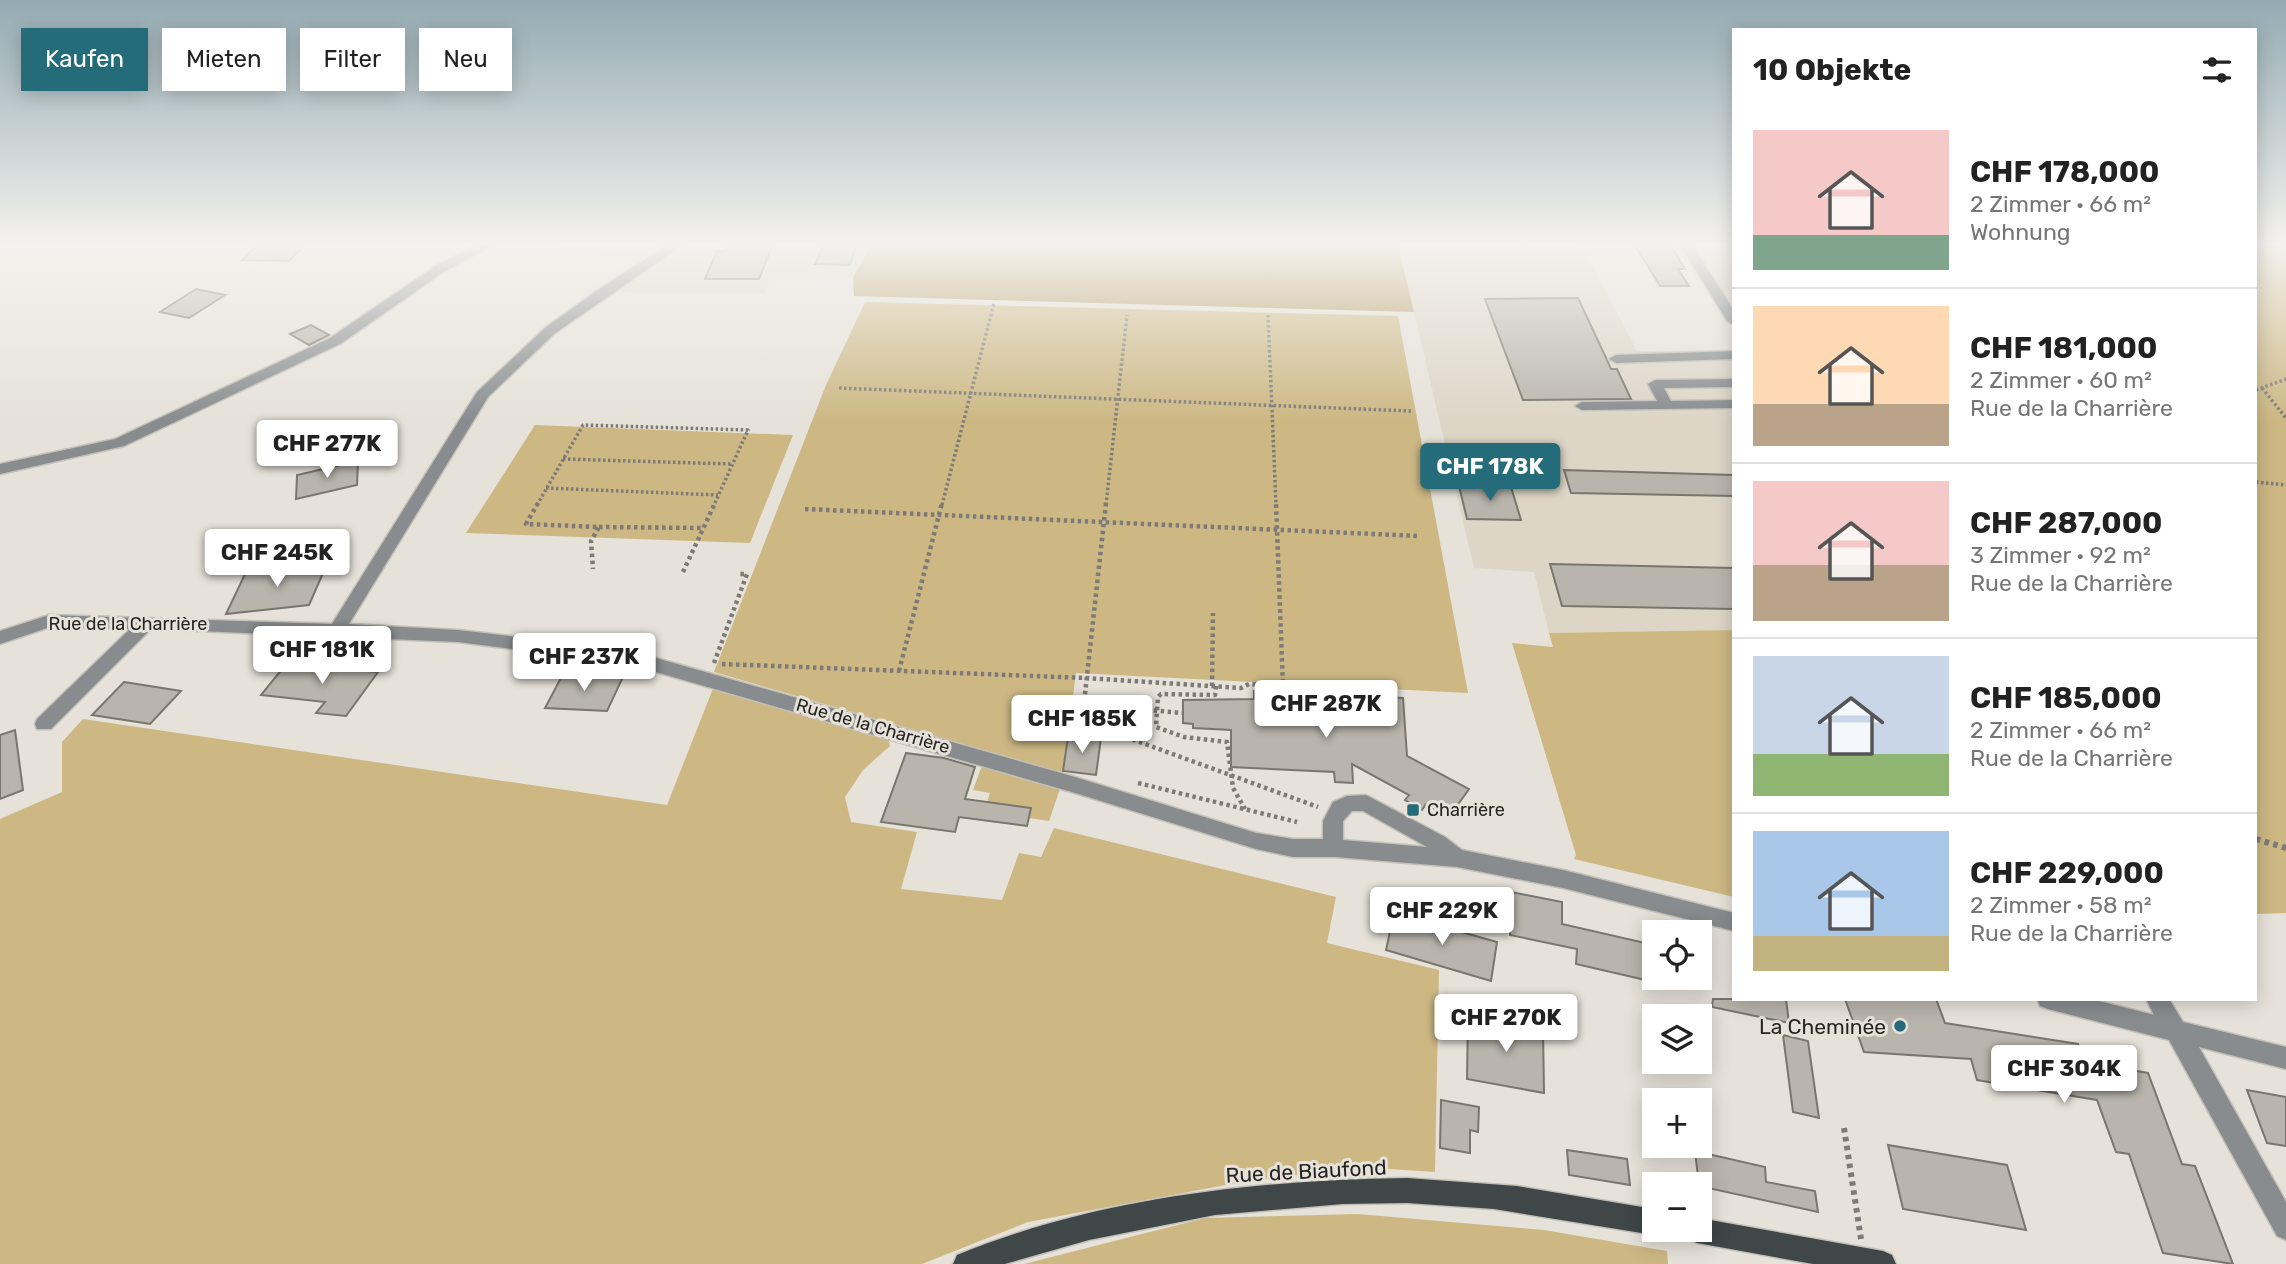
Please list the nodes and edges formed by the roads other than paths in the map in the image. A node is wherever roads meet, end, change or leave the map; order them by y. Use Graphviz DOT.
graph roads {
  1 [pos="390,303"];
  2 [pos="591,303"];
  3 [pos="1732,355"];
  4 [pos="1616,359"];
  5 [pos="1732,383"];
  6 [pos="1666,404"];
  7 [pos="1732,404"];
  8 [pos="1582,406"];
  9 [pos="0,469"];
  10 [pos="148,623"];
  11 [pos="337,630"];
  12 [pos="0,638"];
  13 [pos="44,724"];
  14 [pos="1335,848"];
  15 [pos="1457,858"];
  16 [pos="1732,921"];
  17 [pos="2056,1001"];
  18 [pos="2158,1001"];
  19 [pos="2176,1030"];
  20 [pos="2286,1058"];
  21 [pos="1642,1220"];
  22 [pos="2286,1227"];
  23 [pos="1712,1233"];
  24 [pos="966,1264"];
  25 [pos="1883,1264"];
  1 -- 9 [label="street"];
  2 -- 11 [label="street"];
  3 -- 4 [label="street"];
  5 -- 6 [label="street"];
  6 -- 7 [label="street"];
  6 -- 8 [label="street"];
  10 -- 11 [label="street, Rue de la Charrière"];
  10 -- 12 [label="street, Rue de la Charrière"];
  10 -- 13 [label="street"];
  11 -- 14 [label="street, Rue de la Charrière"];
  14 -- 15 [label="street, Rue de la Charrière"];
  14 -- 15 [label="street"];
  15 -- 16 [label="street, Rue de la Charrière"];
  17 -- 19 [label="street"];
  18 -- 19 [label="street"];
  19 -- 20 [label="street"];
  19 -- 22 [label="street"];
  21 -- 24 [label="main road, Rue de Biaufond"];
  23 -- 25 [label="main road"];
}
